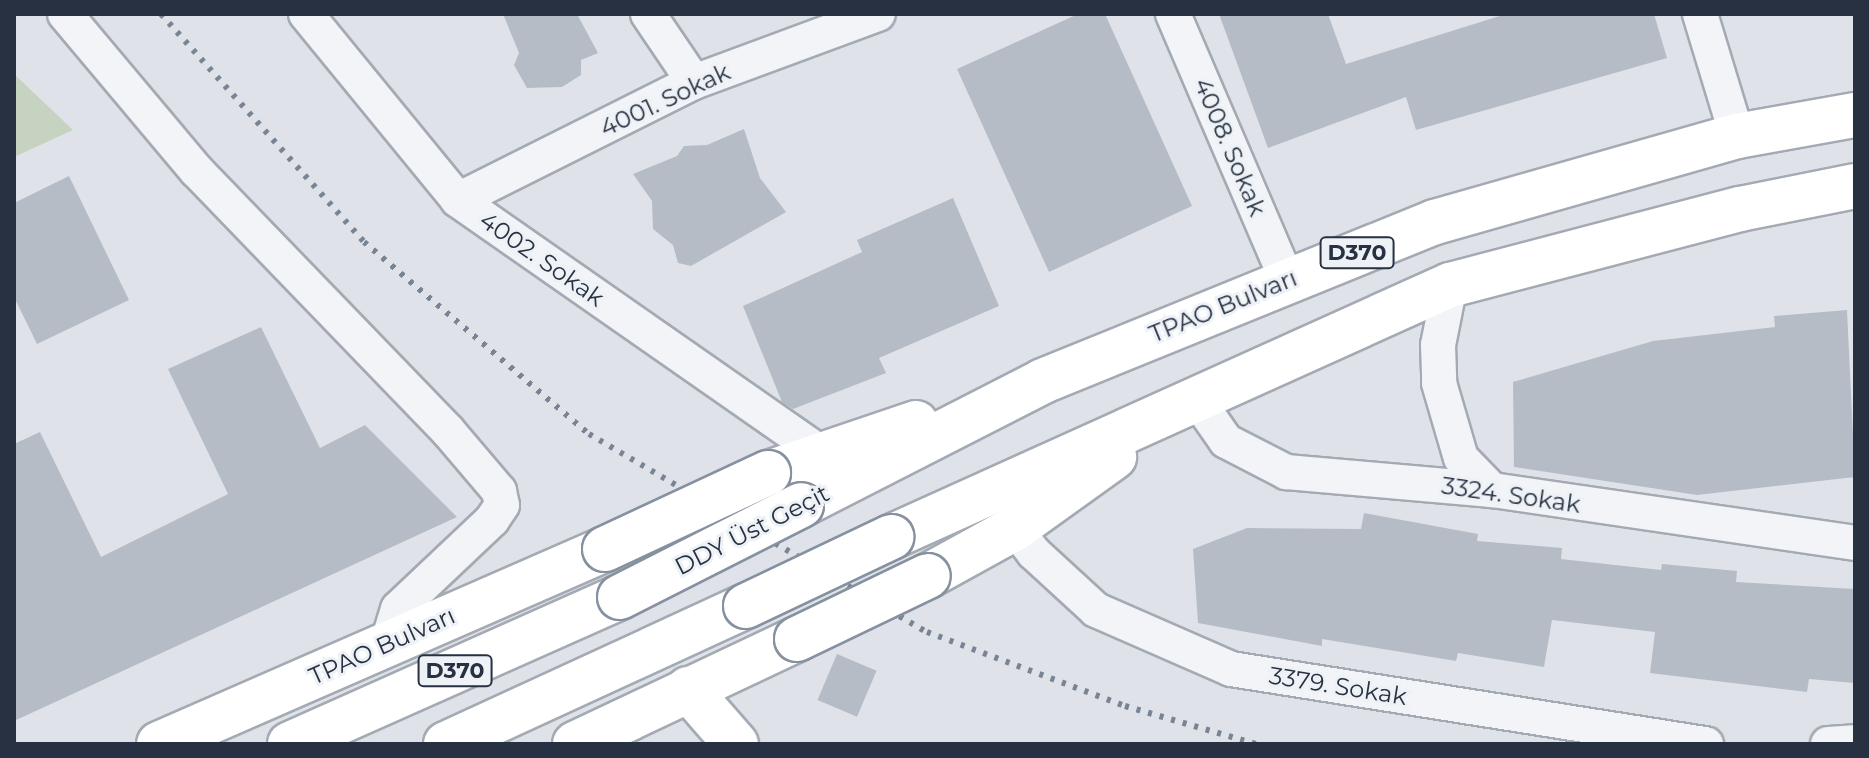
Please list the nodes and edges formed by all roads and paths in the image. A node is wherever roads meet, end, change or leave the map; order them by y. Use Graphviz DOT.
graph roads {
  1 [pos="65,14"];
  2 [pos="306,14"];
  3 [pos="648,14"];
  4 [pos="1173,14"];
  5 [pos="1700,14"];
  6 [pos="864,17"];
  7 [pos="694,82"];
  8 [pos="1855,115"];
  9 [pos="1737,136"];
  10 [pos="1855,186"];
  11 [pos="458,200"];
  12 [pos="1287,280"];
  13 [pos="1450,285"];
  14 [pos="1043,381"];
  15 [pos="1196,398"];
  16 [pos="822,454"];
  17 [pos="885,464"];
  18 [pos="1492,490"];
  19 [pos="1015,528"];
  20 [pos="1855,543"];
  21 [pos="387,644"];
  22 [pos="688,689"];
  23 [pos="1855,742"];
  24 [pos="159,744"];
  25 [pos="290,744"];
  26 [pos="446,744"];
  27 [pos="575,744"];
  28 [pos="736,744"];
  29 [pos="1706,744"];
  30 [pos="1828,744"];
  1 -- 21 [label="street"];
  2 -- 11 [label="street, 4002. Sokak"];
  3 -- 7 [label="street"];
  4 -- 12 [label="street, 4008. Sokak"];
  5 -- 9 [label="street"];
  6 -- 7 [label="street, 4001. Sokak"];
  7 -- 11 [label="street, 4001. Sokak"];
  8 -- 9 [label="main road, TPAO Bulvarı / D370"];
  9 -- 12 [label="main road, TPAO Bulvarı / D370"];
  10 -- 13 [label="main road, D370"];
  11 -- 16 [label="street, 4002. Sokak"];
  12 -- 14 [label="main road, TPAO Bulvarı / D370"];
  13 -- 15 [label="main road, D370"];
  13 -- 18 [label="street"];
  14 -- 16 [label="main road, TPAO Bulvarı"];
  14 -- 17 [label="main road, TPAO Bulvarı / D370"];
  15 -- 18 [label="street, 3324. Sokak"];
  15 -- 19 [label="main road"];
  15 -- 26 [label="main road, D370, bridge"];
  16 -- 21 [label="main road, TPAO Bulvarı, bridge"];
  17 -- 25 [label="main road, DDY Üst Geçit / D370, bridge"];
  18 -- 20 [label="street, 3324. Sokak"];
  19 -- 22 [label="main road, bridge"];
  19 -- 29 [label="street, 3379. Sokak"];
  21 -- 24 [label="main road, TPAO Bulvarı"];
  22 -- 27 [label="main road"];
  22 -- 28 [label="main road"];
  23 -- 30 [label="street"];
}
